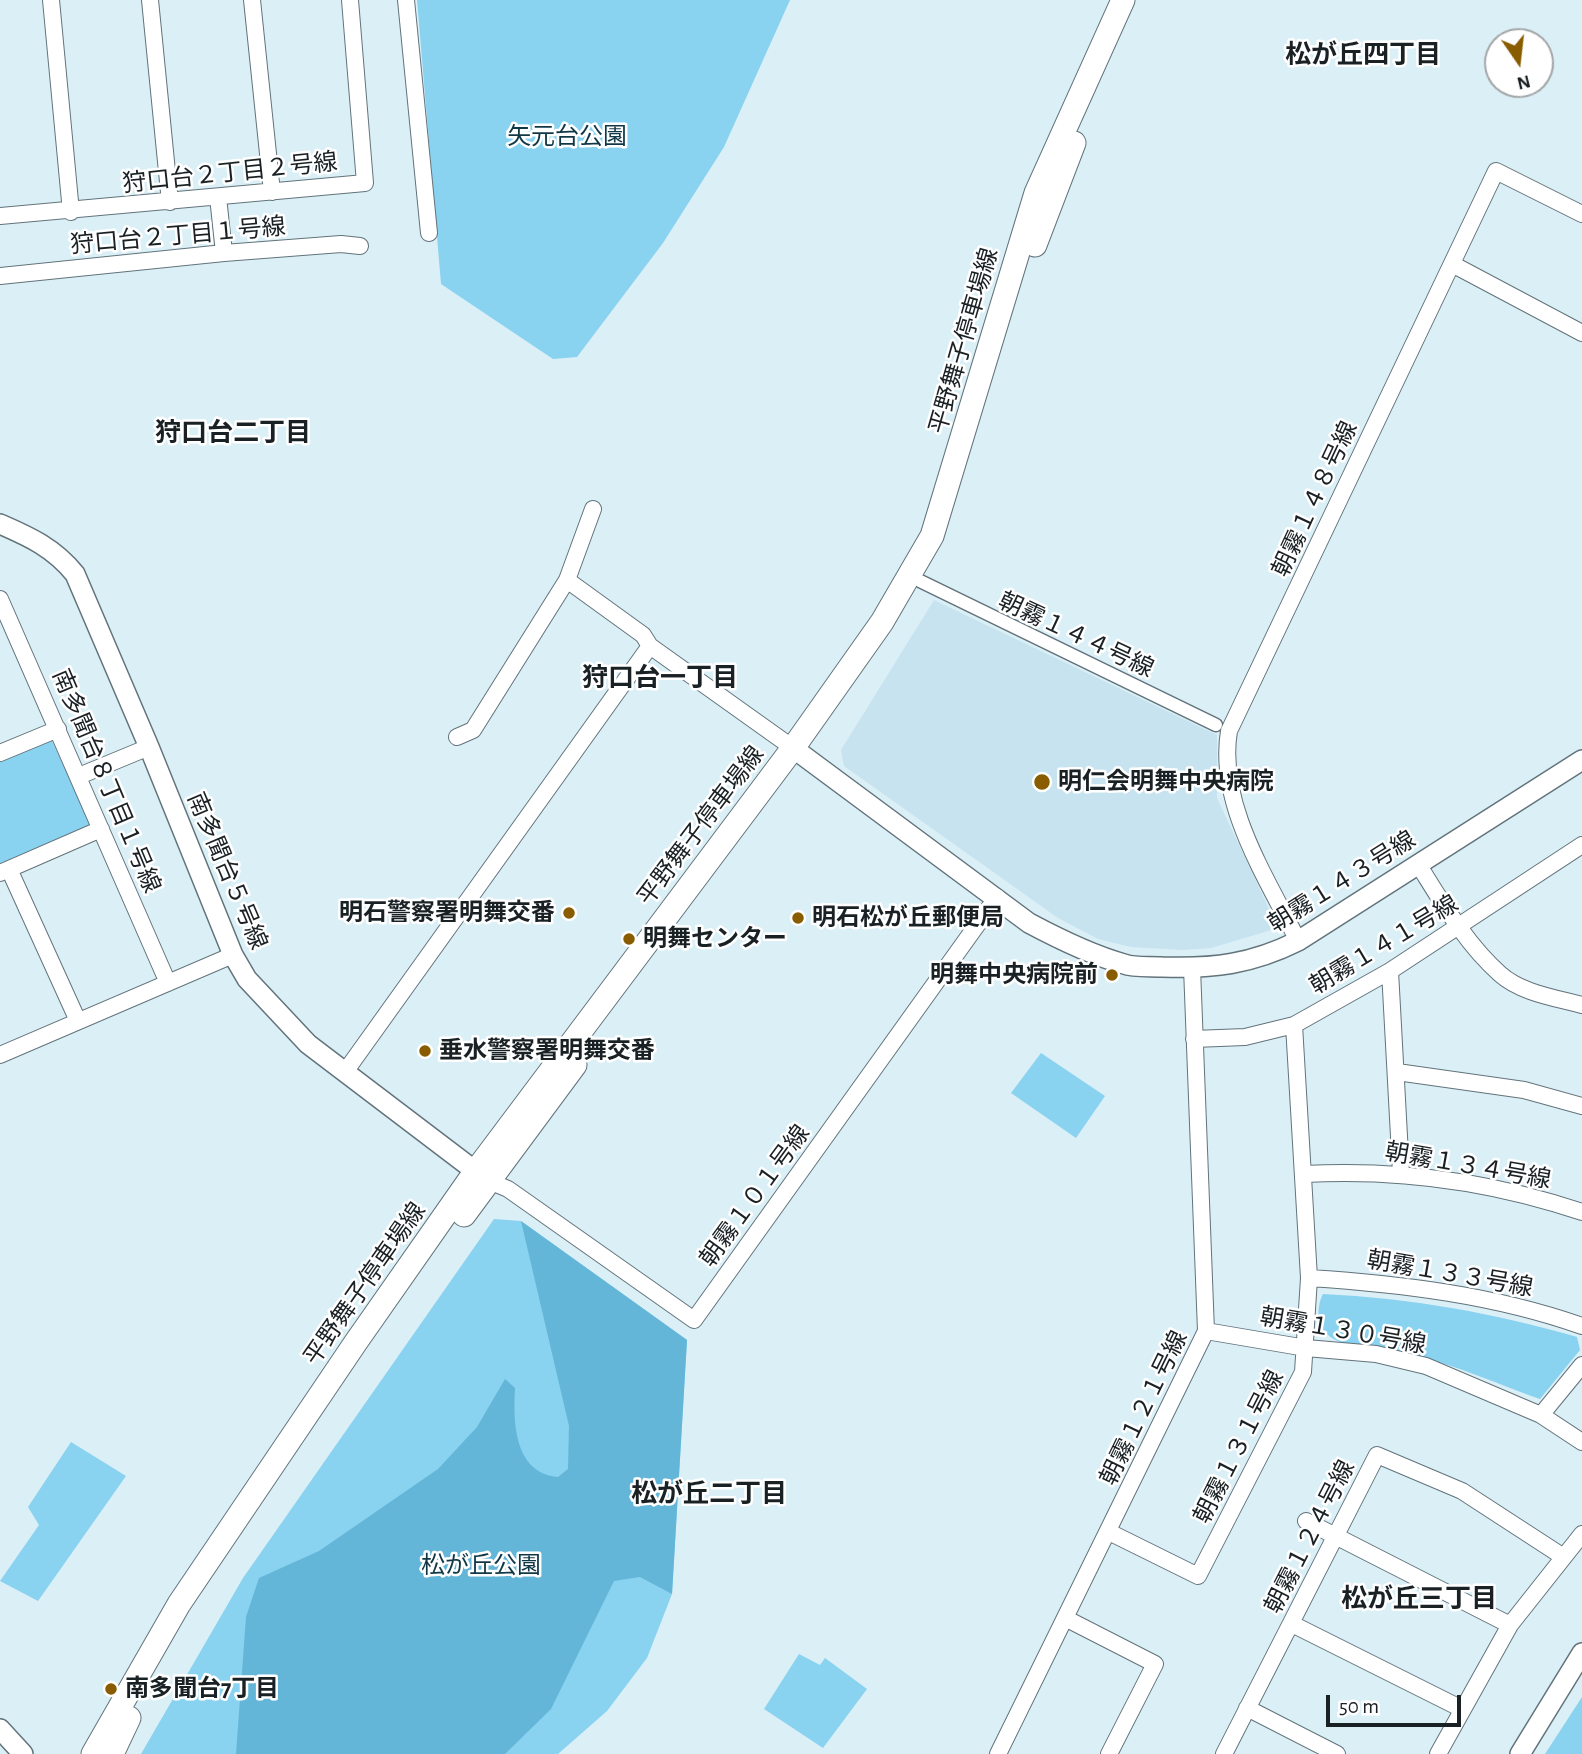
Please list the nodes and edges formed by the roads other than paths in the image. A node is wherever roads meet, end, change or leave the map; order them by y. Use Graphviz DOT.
graph roads {
  1 [pos="51,0"];
  2 [pos="150,0"];
  3 [pos="252,0"];
  4 [pos="350,0"];
  5 [pos="405,0"];
  6 [pos="1123,0"];
  7 [pos="1140,0"];
  8 [pos="272,192"];
  9 [pos="218,197"];
  10 [pos="170,202"];
  11 [pos="71,212"];
  12 [pos="1582,214"];
  13 [pos="0,216"];
  14 [pos="429,233"];
  15 [pos="360,246"];
  16 [pos="224,253"];
  17 [pos="1452,264"];
  18 [pos="0,276"];
  19 [pos="1582,333"];
  20 [pos="593,509"];
  21 [pos="0,524"];
  22 [pos="567,580"];
  23 [pos="919,581"];
  24 [pos="0,599"];
  25 [pos="650,646"];
  26 [pos="1216,725"];
  27 [pos="58,729"];
  28 [pos="457,737"];
  29 [pos="149,747"];
  30 [pos="0,753"];
  31 [pos="798,753"];
  32 [pos="1582,760"];
  33 [pos="79,776"];
  34 [pos="101,829"];
  35 [pos="1582,845"];
  36 [pos="1418,864"];
  37 [pos="4,871"];
  38 [pos="997,897"];
  39 [pos="1458,927"];
  40 [pos="1298,941"];
  41 [pos="233,955"];
  42 [pos="1192,968"];
  43 [pos="1390,971"];
  44 [pos="168,982"];
  45 [pos="1582,1005"];
  46 [pos="78,1021"];
  47 [pos="1294,1026"];
  48 [pos="1194,1039"];
  49 [pos="0,1055"];
  50 [pos="345,1072"];
  51 [pos="1397,1072"];
  52 [pos="1582,1106"];
  53 [pos="1304,1174"];
  54 [pos="1401,1174"];
  55 [pos="482,1176"];
  56 [pos="1582,1212"];
  57 [pos="1309,1278"];
  58 [pos="1582,1326"];
  59 [pos="1206,1331"];
  60 [pos="1306,1348"];
  61 [pos="1582,1365"];
  62 [pos="1541,1415"];
  63 [pos="1582,1442"];
  64 [pos="1306,1521"];
  65 [pos="1109,1532"];
  66 [pos="1582,1534"];
  67 [pos="1334,1537"];
  68 [pos="1562,1556"];
  69 [pos="1065,1618"];
  70 [pos="1292,1624"];
  71 [pos="1510,1625"];
  72 [pos="1582,1653"];
  73 [pos="1247,1708"];
  74 [pos="1462,1709"];
  75 [pos="0,1729"];
  76 [pos="23,1754"];
  77 [pos="93,1754"];
  78 [pos="112,1754"];
  79 [pos="998,1754"];
  80 [pos="1109,1754"];
  81 [pos="1224,1754"];
  82 [pos="1337,1754"];
  83 [pos="1438,1754"];
  84 [pos="1520,1754"];
  1 -- 11 [label="street"];
  2 -- 10 [label="street"];
  3 -- 8 [label="street"];
  4 -- 8 [label="street, 狩口台２丁目２号線"];
  5 -- 14 [label="street"];
  6 -- 31 [label="main road, 平野舞子停車場線"];
  7 -- 23 [label="main road, 平野舞子停車場線"];
  8 -- 9 [label="street, 狩口台２丁目２号線"];
  9 -- 10 [label="street, 狩口台２丁目２号線"];
  9 -- 16 [label="street"];
  10 -- 11 [label="street, 狩口台２丁目２号線"];
  11 -- 13 [label="street, 狩口台２丁目２号線"];
  12 -- 17 [label="street, 朝霧１４８号線"];
  15 -- 16 [label="street, 狩口台２丁目１号線"];
  16 -- 18 [label="street, 狩口台２丁目１号線"];
  17 -- 19 [label="street"];
  17 -- 40 [label="street, 朝霧１４８号線"];
  20 -- 22 [label="street"];
  21 -- 29 [label="street, 南多聞台５号線"];
  22 -- 25 [label="street"];
  22 -- 28 [label="street"];
  23 -- 26 [label="street, 朝霧１４４号線"];
  23 -- 31 [label="main road, 平野舞子停車場線"];
  24 -- 27 [label="street, 南多聞台８丁目１号線"];
  25 -- 31 [label="street"];
  25 -- 50 [label="street"];
  27 -- 30 [label="street"];
  27 -- 33 [label="street, 南多聞台８丁目１号線"];
  29 -- 33 [label="street"];
  29 -- 41 [label="street, 南多聞台５号線"];
  31 -- 38 [label="street, 朝霧１４３号線"];
  31 -- 55 [label="main road, 平野舞子停車場線"];
  32 -- 36 [label="street, 朝霧１４３号線"];
  33 -- 34 [label="street, 南多聞台８丁目１号線"];
  34 -- 37 [label="street"];
  34 -- 44 [label="street, 南多聞台８丁目１号線"];
  35 -- 39 [label="street, 朝霧１４１号線"];
  36 -- 39 [label="street"];
  36 -- 40 [label="street, 朝霧１４３号線"];
  37 -- 46 [label="street"];
  38 -- 42 [label="street, 朝霧１４３号線"];
  38 -- 55 [label="street, 朝霧１０１号線"];
  39 -- 43 [label="street, 朝霧１４１号線"];
  39 -- 45 [label="street"];
  40 -- 42 [label="street, 朝霧１４３号線"];
  41 -- 44 [label="street"];
  41 -- 50 [label="street, 南多聞台５号線"];
  42 -- 48 [label="street, 朝霧１２１号線"];
  43 -- 47 [label="street, 朝霧１４１号線"];
  43 -- 51 [label="street"];
  44 -- 46 [label="street"];
  46 -- 49 [label="street"];
  47 -- 48 [label="street, 朝霧１４１号線"];
  47 -- 53 [label="street, 朝霧１３１号線"];
  48 -- 59 [label="street, 朝霧１２１号線"];
  50 -- 55 [label="street, 南多聞台５号線"];
  51 -- 52 [label="street"];
  51 -- 54 [label="street"];
  53 -- 54 [label="street, 朝霧１３４号線"];
  53 -- 57 [label="street, 朝霧１３１号線"];
  54 -- 56 [label="street, 朝霧１３４号線"];
  55 -- 77 [label="main road, 平野舞子停車場線"];
  55 -- 78 [label="main road, 平野舞子停車場線"];
  57 -- 58 [label="street, 朝霧１３３号線"];
  57 -- 60 [label="street, 朝霧１３１号線"];
  59 -- 60 [label="street, 朝霧１３０号線"];
  59 -- 65 [label="street, 朝霧１２１号線"];
  60 -- 62 [label="street, 朝霧１３０号線"];
  60 -- 65 [label="street, 朝霧１３１号線"];
  61 -- 62 [label="street"];
  62 -- 63 [label="street, 朝霧１３０号線"];
  64 -- 67 [label="street"];
  65 -- 69 [label="street, 朝霧１２１号線"];
  66 -- 68 [label="street"];
  67 -- 68 [label="street, 朝霧１２４号線"];
  67 -- 70 [label="street, 朝霧１２４号線"];
  67 -- 71 [label="street"];
  68 -- 71 [label="street"];
  69 -- 79 [label="street, 朝霧１２１号線"];
  69 -- 80 [label="street"];
  70 -- 73 [label="street, 朝霧１２４号線"];
  70 -- 74 [label="street"];
  71 -- 74 [label="street"];
  72 -- 84 [label="street"];
  73 -- 81 [label="street, 朝霧１２４号線"];
  73 -- 82 [label="street"];
  74 -- 83 [label="street"];
  75 -- 76 [label="street"];
}
